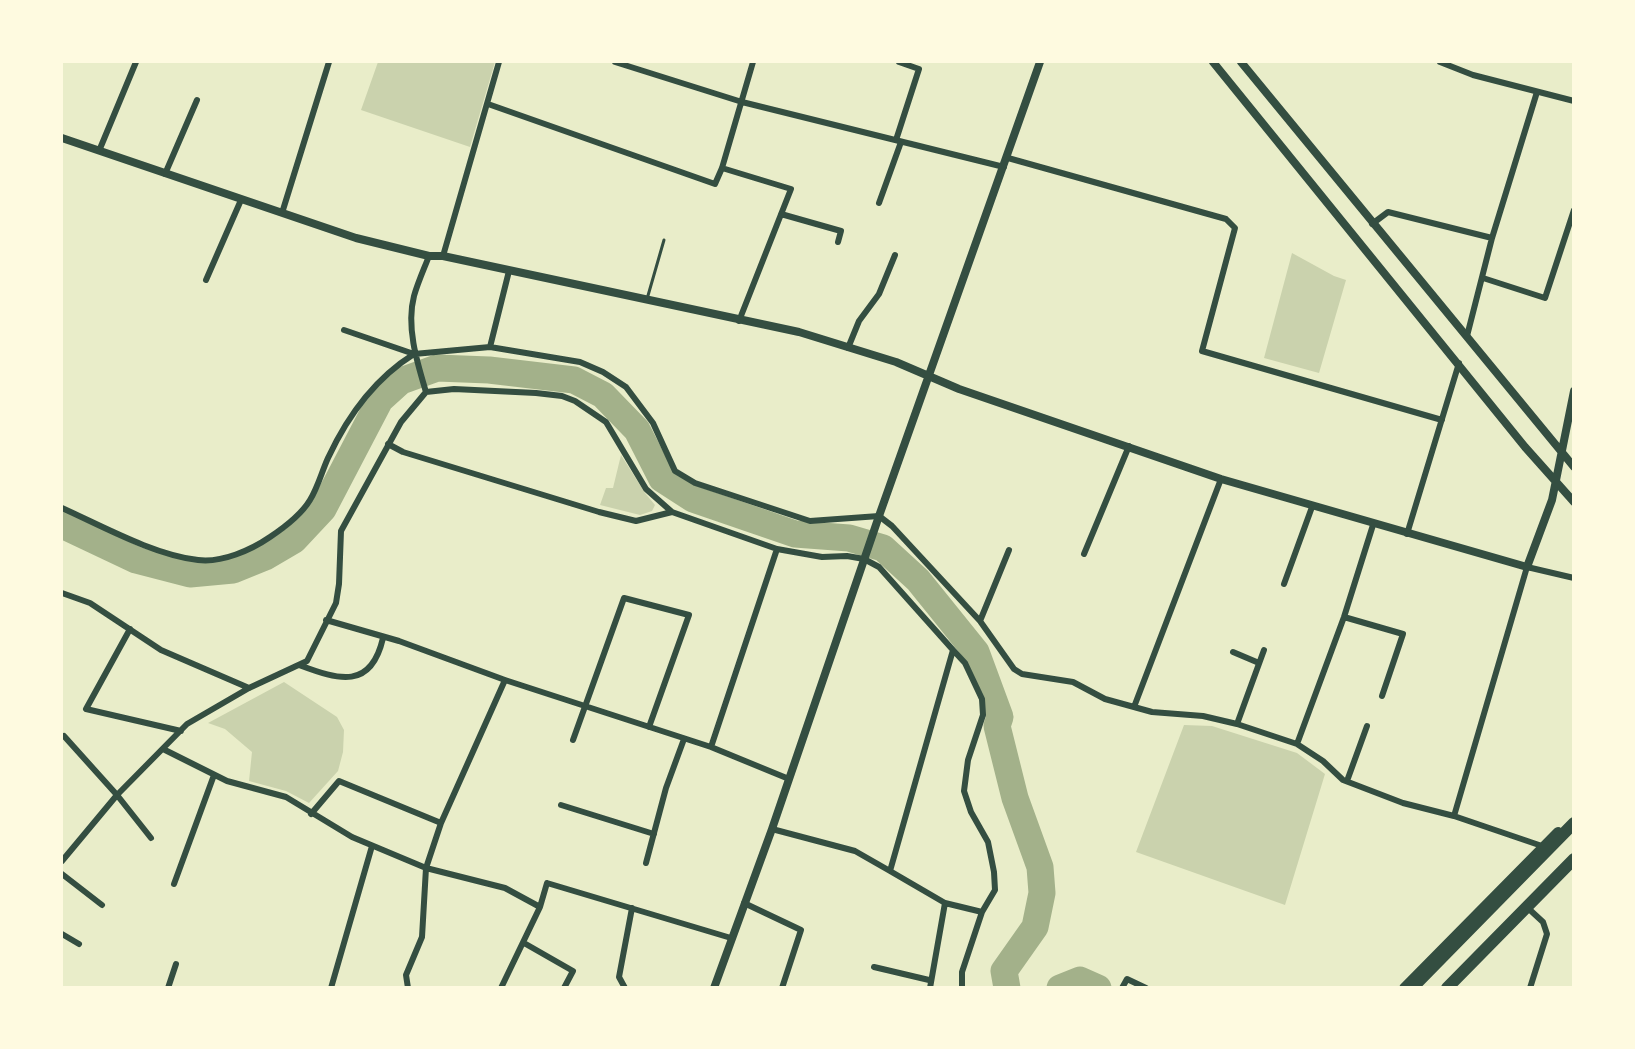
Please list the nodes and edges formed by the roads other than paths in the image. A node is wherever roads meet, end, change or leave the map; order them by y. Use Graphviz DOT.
graph roads {
  1 [pos="136,62"];
  2 [pos="329,62"];
  3 [pos="499,62"];
  4 [pos="615,62"];
  5 [pos="753,62"];
  6 [pos="899,62"];
  7 [pos="1040,62"];
  8 [pos="1213,62"];
  9 [pos="1241,62"];
  10 [pos="1440,62"];
  11 [pos="1537,92"];
  12 [pos="196,100"];
  13 [pos="1574,101"];
  14 [pos="742,102"];
  15 [pos="488,104"];
  16 [pos="62,138"];
  17 [pos="899,141"];
  18 [pos="99,151"];
  19 [pos="1008,158"];
  20 [pos="1004,167"];
  21 [pos="722,168"];
  22 [pos="165,174"];
  23 [pos="241,200"];
  24 [pos="879,203"];
  25 [pos="1574,210"];
  26 [pos="282,213"];
  27 [pos="781,214"];
  28 [pos="1372,224"];
  29 [pos="1492,237"];
  30 [pos="664,240"];
  31 [pos="838,242"];
  32 [pos="894,255"];
  33 [pos="429,256"];
  34 [pos="442,256"];
  35 [pos="509,271"];
  36 [pos="1483,278"];
  37 [pos="206,280"];
  38 [pos="647,301"];
  39 [pos="738,321"];
  40 [pos="344,330"];
  41 [pos="1467,336"];
  42 [pos="490,347"];
  43 [pos="848,348"];
  44 [pos="414,354"];
  45 [pos="1459,362"];
  46 [pos="928,376"];
  47 [pos="1574,391"];
  48 [pos="426,392"];
  49 [pos="1442,420"];
  50 [pos="388,444"];
  51 [pos="1129,446"];
  52 [pos="1562,452"];
  53 [pos="1574,467"];
  54 [pos="1221,479"];
  55 [pos="1556,480"];
  56 [pos="1574,502"];
  57 [pos="1312,507"];
  58 [pos="62,508"];
  59 [pos="672,512"];
  60 [pos="879,516"];
  61 [pos="1373,525"];
  62 [pos="1407,534"];
  63 [pos="777,549"];
  64 [pos="1009,550"];
  65 [pos="1084,554"];
  66 [pos="864,559"];
  67 [pos="1527,567"];
  68 [pos="1574,578"];
  69 [pos="1284,584"];
  70 [pos="62,593"];
  71 [pos="1344,617"];
  72 [pos="326,620"];
  73 [pos="980,621"];
  74 [pos="130,629"];
  75 [pos="383,638"];
  76 [pos="953,650"];
  77 [pos="1264,650"];
  78 [pos="1233,652"];
  79 [pos="1259,663"];
  80 [pos="299,665"];
  81 [pos="505,680"];
  82 [pos="249,688"];
  83 [pos="1382,696"];
  84 [pos="585,704"];
  85 [pos="1134,707"];
  86 [pos="1237,724"];
  87 [pos="1367,726"];
  88 [pos="649,728"];
  89 [pos="180,731"];
  90 [pos="64,736"];
  91 [pos="684,739"];
  92 [pos="573,740"];
  93 [pos="1297,744"];
  94 [pos="711,747"];
  95 [pos="163,749"];
  96 [pos="214,775"];
  97 [pos="789,779"];
  98 [pos="1347,781"];
  99 [pos="117,795"];
  100 [pos="561,806"];
  101 [pos="311,814"];
  102 [pos="1454,816"];
  103 [pos="1574,817"];
  104 [pos="441,823"];
  105 [pos="1574,823"];
  106 [pos="772,829"];
  107 [pos="654,834"];
  108 [pos="151,838"];
  109 [pos="372,846"];
  110 [pos="1542,846"];
  111 [pos="1574,860"];
  112 [pos="62,861"];
  113 [pos="646,863"];
  114 [pos="1574,867"];
  115 [pos="426,868"];
  116 [pos="890,871"];
  117 [pos="62,874"];
  118 [pos="174,884"];
  119 [pos="744,903"];
  120 [pos="945,903"];
  121 [pos="102,905"];
  122 [pos="540,907"];
  123 [pos="632,908"];
  124 [pos="1530,910"];
  125 [pos="982,912"];
  126 [pos="62,934"];
  127 [pos="731,938"];
  128 [pos="524,943"];
  129 [pos="79,944"];
  130 [pos="1440,958"];
  131 [pos="176,964"];
  132 [pos="874,968"];
  133 [pos="929,980"];
  134 [pos="168,987"];
  135 [pos="331,987"];
  136 [pos="408,987"];
  137 [pos="501,987"];
  138 [pos="564,987"];
  139 [pos="625,987"];
  140 [pos="714,987"];
  141 [pos="782,987"];
  142 [pos="930,987"];
  143 [pos="962,987"];
  144 [pos="1122,987"];
  145 [pos="1146,987"];
  146 [pos="1402,987"];
  147 [pos="1412,987"];
  148 [pos="1447,987"];
  149 [pos="1453,987"];
  150 [pos="1532,987"];
  1 -- 18 [label="street"];
  2 -- 26 [label="street"];
  3 -- 15 [label="street"];
  4 -- 14 [label="street"];
  5 -- 14 [label="street"];
  6 -- 17 [label="street"];
  7 -- 19 [label="street"];
  8 -- 45 [label="street"];
  9 -- 28 [label="street"];
  10 -- 11 [label="street"];
  11 -- 13 [label="street"];
  11 -- 29 [label="street"];
  12 -- 22 [label="street"];
  14 -- 17 [label="street"];
  14 -- 21 [label="street"];
  15 -- 21 [label="street"];
  15 -- 34 [label="street"];
  16 -- 18 [label="street"];
  17 -- 20 [label="street"];
  17 -- 24 [label="street"];
  18 -- 22 [label="street"];
  19 -- 20 [label="street"];
  19 -- 49 [label="street"];
  20 -- 46 [label="street"];
  21 -- 27 [label="street"];
  22 -- 23 [label="street"];
  23 -- 26 [label="street"];
  23 -- 37 [label="street"];
  25 -- 36 [label="street"];
  26 -- 33 [label="street"];
  27 -- 31 [label="street"];
  27 -- 39 [label="street"];
  28 -- 29 [label="street"];
  28 -- 41 [label="street"];
  29 -- 36 [label="street"];
  30 -- 38 [label="lane"];
  32 -- 43 [label="street"];
  33 -- 34 [label="street"];
  33 -- 44 [label="street"];
  34 -- 35 [label="street"];
  35 -- 38 [label="street"];
  35 -- 42 [label="street"];
  36 -- 41 [label="street"];
  38 -- 39 [label="street"];
  39 -- 43 [label="street"];
  40 -- 44 [label="street"];
  41 -- 52 [label="street"];
  42 -- 44 [label="street"];
  42 -- 60 [label="street"];
  43 -- 46 [label="street"];
  44 -- 48 [label="street"];
  44 -- 58 [label="street"];
  45 -- 49 [label="street"];
  45 -- 55 [label="street"];
  46 -- 51 [label="street"];
  46 -- 60 [label="street"];
  47 -- 52 [label="street"];
  48 -- 50 [label="street"];
  48 -- 59 [label="street"];
  49 -- 62 [label="street"];
  50 -- 59 [label="street"];
  50 -- 72 [label="street"];
  51 -- 54 [label="street"];
  51 -- 65 [label="street"];
  52 -- 53 [label="street"];
  52 -- 55 [label="street"];
  54 -- 57 [label="street"];
  54 -- 85 [label="street"];
  55 -- 56 [label="street"];
  55 -- 67 [label="street"];
  57 -- 61 [label="street"];
  57 -- 69 [label="street"];
  59 -- 63 [label="street"];
  60 -- 66 [label="street"];
  60 -- 73 [label="street"];
  61 -- 62 [label="street"];
  61 -- 71 [label="street"];
  62 -- 67 [label="street"];
  63 -- 66 [label="street"];
  63 -- 94 [label="street"];
  64 -- 73 [label="street"];
  66 -- 76 [label="street"];
  66 -- 97 [label="street"];
  67 -- 68 [label="street"];
  67 -- 102 [label="street"];
  70 -- 74 [label="street"];
  71 -- 83 [label="street"];
  71 -- 93 [label="street"];
  72 -- 75 [label="street"];
  72 -- 80 [label="street"];
  73 -- 85 [label="street"];
  74 -- 82 [label="street"];
  74 -- 89 [label="street"];
  75 -- 80 [label="street"];
  75 -- 81 [label="street"];
  76 -- 116 [label="street"];
  76 -- 125 [label="street"];
  77 -- 79 [label="street"];
  78 -- 79 [label="street"];
  79 -- 86 [label="street"];
  80 -- 82 [label="street"];
  81 -- 84 [label="street"];
  81 -- 104 [label="street"];
  82 -- 89 [label="street"];
  84 -- 88 [label="street"];
  84 -- 88 [label="street"];
  84 -- 92 [label="street"];
  85 -- 86 [label="street"];
  86 -- 93 [label="street"];
  87 -- 98 [label="street"];
  88 -- 91 [label="street"];
  89 -- 95 [label="street"];
  90 -- 99 [label="street"];
  91 -- 94 [label="street"];
  91 -- 107 [label="street"];
  93 -- 98 [label="street"];
  94 -- 97 [label="street"];
  95 -- 96 [label="street"];
  95 -- 99 [label="street"];
  96 -- 101 [label="street"];
  96 -- 118 [label="street"];
  97 -- 106 [label="street"];
  98 -- 102 [label="street"];
  99 -- 108 [label="street"];
  99 -- 112 [label="street"];
  100 -- 107 [label="street"];
  101 -- 104 [label="street"];
  101 -- 109 [label="street"];
  102 -- 110 [label="street"];
  103 -- 110 [label="highway"];
  104 -- 115 [label="street"];
  105 -- 130 [label="highway"];
  106 -- 116 [label="street"];
  106 -- 119 [label="street"];
  107 -- 113 [label="street"];
  109 -- 115 [label="street"];
  109 -- 135 [label="street"];
  110 -- 146 [label="highway"];
  111 -- 148 [label="highway"];
  114 -- 124 [label="highway"];
  115 -- 122 [label="street"];
  115 -- 136 [label="street"];
  116 -- 120 [label="street"];
  117 -- 121 [label="street"];
  119 -- 127 [label="street"];
  119 -- 141 [label="street"];
  120 -- 125 [label="street"];
  120 -- 133 [label="street"];
  122 -- 123 [label="street"];
  122 -- 128 [label="street"];
  123 -- 127 [label="street"];
  123 -- 139 [label="street"];
  124 -- 149 [label="highway"];
  124 -- 150 [label="street"];
  125 -- 143 [label="street"];
  126 -- 129 [label="street"];
  127 -- 140 [label="street"];
  128 -- 137 [label="street"];
  128 -- 138 [label="street"];
  130 -- 146 [label="highway"];
  130 -- 147 [label="highway"];
  131 -- 134 [label="street"];
  132 -- 133 [label="street"];
  133 -- 142 [label="street"];
  144 -- 145 [label="street"];
}
